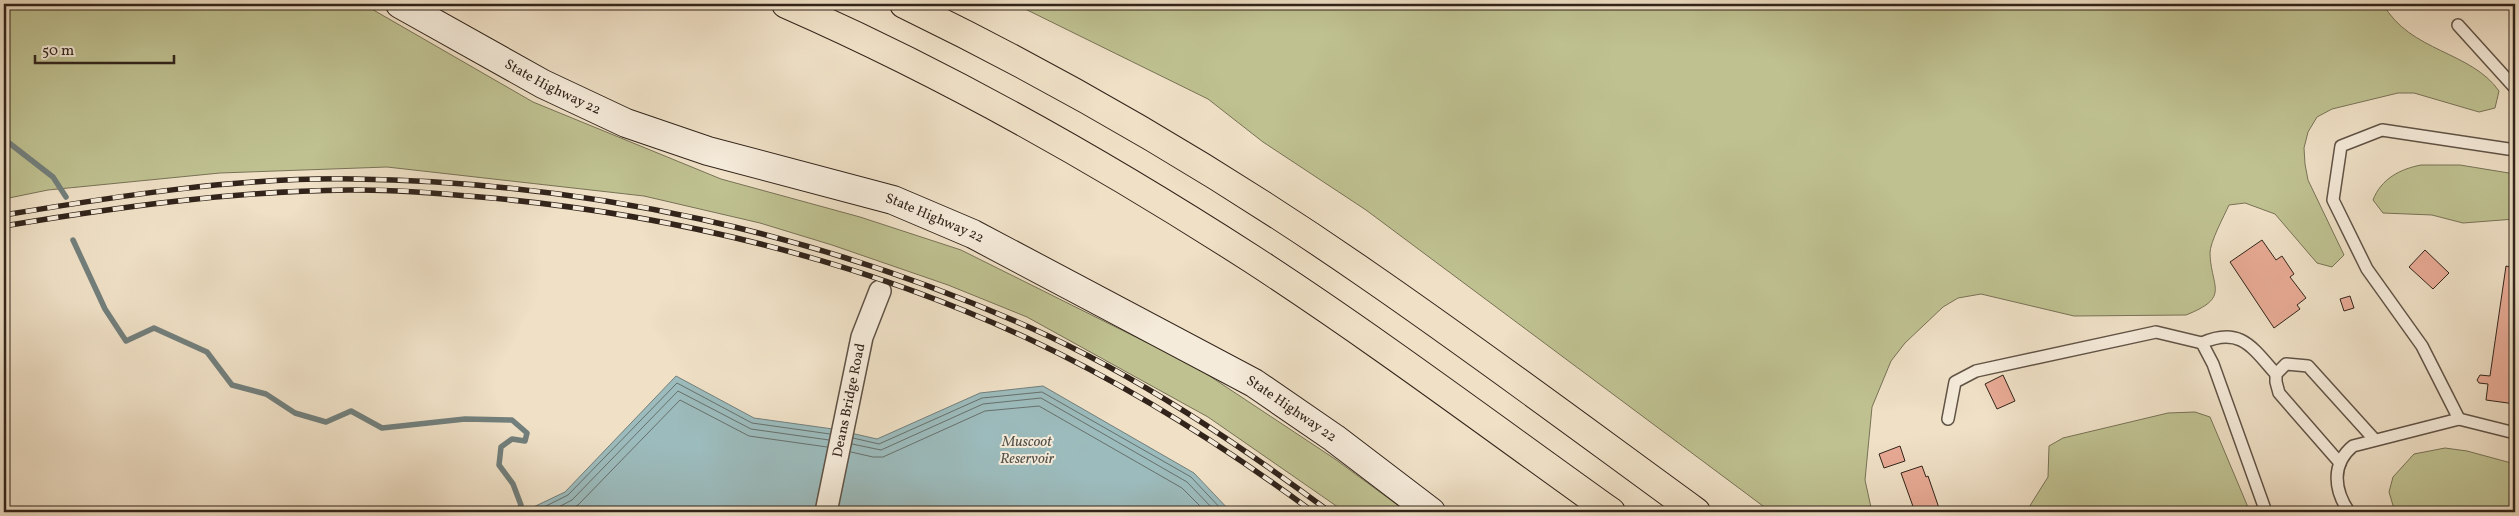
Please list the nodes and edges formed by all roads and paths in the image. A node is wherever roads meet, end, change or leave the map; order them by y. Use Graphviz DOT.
graph roads {
  1 [pos="400,4"];
  2 [pos="786,4"];
  3 [pos="904,4"];
  4 [pos="2458,25"];
  5 [pos="2515,88"];
  6 [pos="2515,150"];
  7 [pos="880,291"];
  8 [pos="2202,343"];
  9 [pos="2276,374"];
  10 [pos="1948,419"];
  11 [pos="2459,419"];
  12 [pos="2515,433"];
  13 [pos="2374,439"];
  14 [pos="2340,463"];
  15 [pos="826,512"];
  16 [pos="1431,512"];
  17 [pos="1611,512"];
  18 [pos="1696,512"];
  19 [pos="2266,512"];
  20 [pos="2349,512"];
  1 -- 16 [label="main road, State Highway 22"];
  2 -- 17 [label="highway"];
  3 -- 18 [label="highway"];
  4 -- 5 [label="lane"];
  6 -- 11 [label="lane"];
  7 -- 15 [label="street, Deans Bridge Road"];
  8 -- 9 [label="lane"];
  8 -- 10 [label="lane"];
  8 -- 19 [label="lane"];
  9 -- 13 [label="lane"];
  9 -- 14 [label="lane"];
  11 -- 12 [label="lane"];
  11 -- 13 [label="lane"];
  13 -- 14 [label="lane"];
  14 -- 20 [label="lane"];
}
